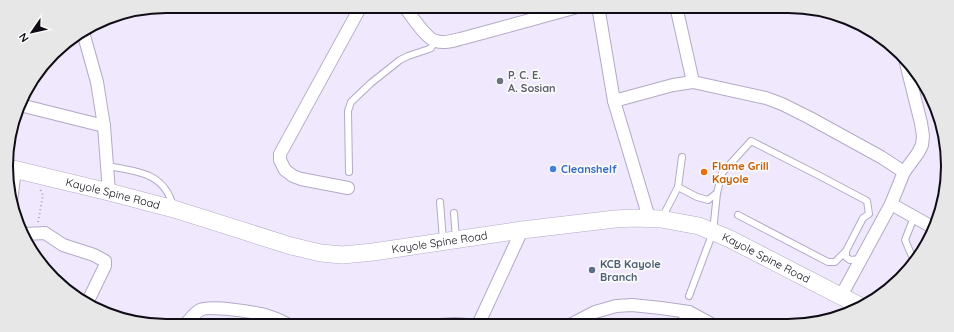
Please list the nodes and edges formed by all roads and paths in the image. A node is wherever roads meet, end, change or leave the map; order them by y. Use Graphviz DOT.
graph roads {
  1 [pos="357,13"];
  2 [pos="409,13"];
  3 [pos="555,13"];
  4 [pos="599,13"];
  5 [pos="678,13"];
  6 [pos="84,37"];
  7 [pos="435,41"];
  8 [pos="908,72"];
  9 [pos="693,82"];
  10 [pos="614,102"];
  11 [pos="25,106"];
  12 [pos="104,126"];
  13 [pos="682,157"];
  14 [pos="107,166"];
  15 [pos="13,169"];
  16 [pos="349,172"];
  17 [pos="904,172"];
  18 [pos="37,183"];
  19 [pos="678,187"];
  20 [pos="348,188"];
  21 [pos="109,192"];
  22 [pos="717,193"];
  23 [pos="440,202"];
  24 [pos="891,204"];
  25 [pos="174,209"];
  26 [pos="454,213"];
  27 [pos="738,215"];
  28 [pos="914,217"];
  29 [pos="655,218"];
  30 [pos="38,224"];
  31 [pos="929,225"];
  32 [pos="522,230"];
  33 [pos="713,232"];
  34 [pos="29,234"];
  35 [pos="449,240"];
  36 [pos="846,251"];
  37 [pos="912,255"];
  38 [pos="861,259"];
  39 [pos="689,296"];
  40 [pos="841,296"];
  41 [pos="89,299"];
  42 [pos="854,304"];
  43 [pos="688,312"];
  44 [pos="190,319"];
  45 [pos="275,319"];
  46 [pos="481,319"];
  47 [pos="582,319"];
  48 [pos="685,319"];
  49 [pos="701,319"];
  1 -- 20 [label="street"];
  2 -- 7 [label="street"];
  3 -- 7 [label="street"];
  4 -- 10 [label="street"];
  5 -- 9 [label="street"];
  6 -- 12 [label="street"];
  7 -- 16 [label="lane"];
  8 -- 17 [label="street"];
  9 -- 10 [label="street"];
  9 -- 17 [label="street"];
  10 -- 29 [label="street"];
  11 -- 12 [label="street"];
  12 -- 14 [label="street"];
  13 -- 19 [label="lane"];
  14 -- 21 [label="street"];
  14 -- 25 [label="lane"];
  15 -- 21 [label="main road, Kayole Spine Road"];
  17 -- 24 [label="street"];
  18 -- 30 [label="path"];
  19 -- 22 [label="lane"];
  19 -- 29 [label="lane"];
  21 -- 25 [label="main road, Kayole Spine Road"];
  22 -- 33 [label="lane"];
  22 -- 36 [label="lane"];
  23 -- 35 [label="lane"];
  24 -- 28 [label="street"];
  24 -- 38 [label="street"];
  25 -- 35 [label="main road, Kayole Spine Road"];
  26 -- 35 [label="lane"];
  27 -- 36 [label="lane"];
  28 -- 31 [label="street"];
  28 -- 37 [label="lane"];
  29 -- 32 [label="main road, Kayole Spine Road"];
  29 -- 33 [label="main road, Kayole Spine Road"];
  32 -- 35 [label="main road, Kayole Spine Road"];
  32 -- 46 [label="street"];
  33 -- 39 [label="lane"];
  33 -- 40 [label="main road, Kayole Spine Road"];
  34 -- 41 [label="street"];
  36 -- 38 [label="lane"];
  38 -- 40 [label="street"];
  40 -- 42 [label="main road, Kayole Spine Road"];
  43 -- 47 [label="street"];
  43 -- 48 [label="street"];
  43 -- 49 [label="street"];
  44 -- 45 [label="street"];
}
